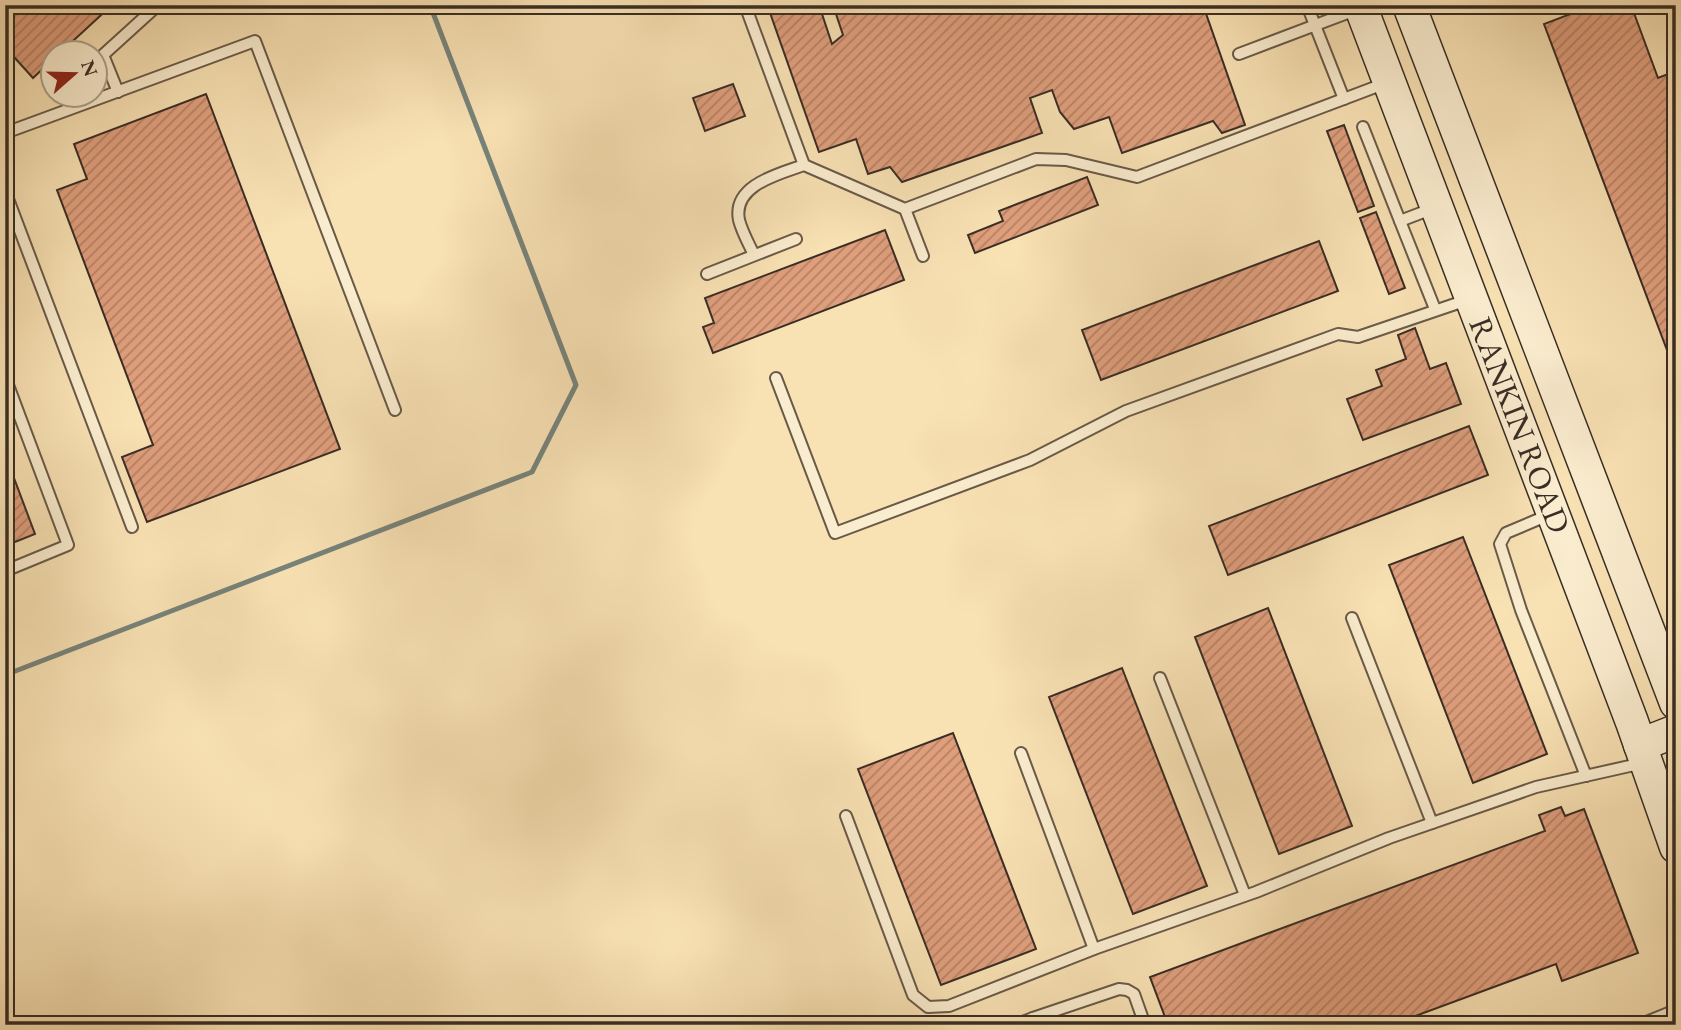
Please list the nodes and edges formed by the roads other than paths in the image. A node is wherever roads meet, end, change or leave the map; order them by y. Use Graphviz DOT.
graph roads {
  1 [pos="158,5"];
  2 [pos="745,5"];
  3 [pos="1307,5"];
  4 [pos="1409,5"];
  5 [pos="1360,6"];
  6 [pos="1315,25"];
  7 [pos="1239,54"];
  8 [pos="1433,68"];
  9 [pos="1388,82"];
  10 [pos="118,92"];
  11 [pos="1344,99"];
  12 [pos="1363,127"];
  13 [pos="5,133"];
  14 [pos="804,165"];
  15 [pos="5,191"];
  16 [pos="1437,207"];
  17 [pos="905,209"];
  18 [pos="1400,221"];
  19 [pos="796,239"];
  20 [pos="754,256"];
  21 [pos="923,256"];
  22 [pos="708,274"];
  23 [pos="1515,282"];
  24 [pos="1473,298"];
  25 [pos="1435,309"];
  26 [pos="5,377"];
  27 [pos="776,378"];
  28 [pos="395,410"];
  29 [pos="1553,513"];
  30 [pos="132,527"];
  31 [pos="5,571"];
  32 [pos="1352,618"];
  33 [pos="1160,678"];
  34 [pos="1676,703"];
  35 [pos="1676,731"];
  36 [pos="1021,753"];
  37 [pos="1643,754"];
  38 [pos="1586,776"];
  39 [pos="846,816"];
  40 [pos="1432,823"];
  41 [pos="1676,847"];
  42 [pos="1245,895"];
  43 [pos="1094,949"];
  44 [pos="1676,1010"];
  45 [pos="1034,1021"];
  46 [pos="1015,1025"];
  47 [pos="1145,1025"];
  48 [pos="1639,1025"];
  1 -- 10 [label="lane"];
  2 -- 14 [label="lane"];
  3 -- 6 [label="lane"];
  4 -- 8 [label="main road, RANKIN ROAD"];
  5 -- 6 [label="lane"];
  5 -- 9 [label="main road, RANKIN ROAD"];
  6 -- 7 [label="lane"];
  6 -- 11 [label="lane"];
  8 -- 9 [label="main road"];
  8 -- 23 [label="main road, RANKIN ROAD"];
  9 -- 11 [label="lane"];
  9 -- 16 [label="main road, RANKIN ROAD"];
  10 -- 13 [label="lane"];
  10 -- 28 [label="lane"];
  11 -- 17 [label="lane"];
  12 -- 18 [label="lane"];
  14 -- 17 [label="lane"];
  14 -- 20 [label="lane"];
  15 -- 30 [label="lane"];
  16 -- 18 [label="lane"];
  16 -- 24 [label="main road, RANKIN ROAD"];
  17 -- 21 [label="lane"];
  18 -- 25 [label="lane"];
  19 -- 20 [label="lane"];
  20 -- 22 [label="lane"];
  23 -- 24 [label="main road"];
  23 -- 34 [label="main road, RANKIN ROAD"];
  24 -- 25 [label="lane"];
  24 -- 29 [label="main road, RANKIN ROAD"];
  25 -- 27 [label="lane"];
  26 -- 31 [label="lane"];
  29 -- 37 [label="main road, RANKIN ROAD"];
  29 -- 38 [label="lane"];
  32 -- 40 [label="lane"];
  33 -- 42 [label="lane"];
  35 -- 37 [label="main road"];
  36 -- 43 [label="lane"];
  37 -- 38 [label="lane"];
  37 -- 41 [label="main road, RANKIN ROAD"];
  38 -- 40 [label="lane"];
  39 -- 43 [label="lane"];
  40 -- 42 [label="lane"];
  42 -- 43 [label="lane"];
  44 -- 48 [label="lane"];
  45 -- 46 [label="lane"];
  45 -- 47 [label="lane"];
}
